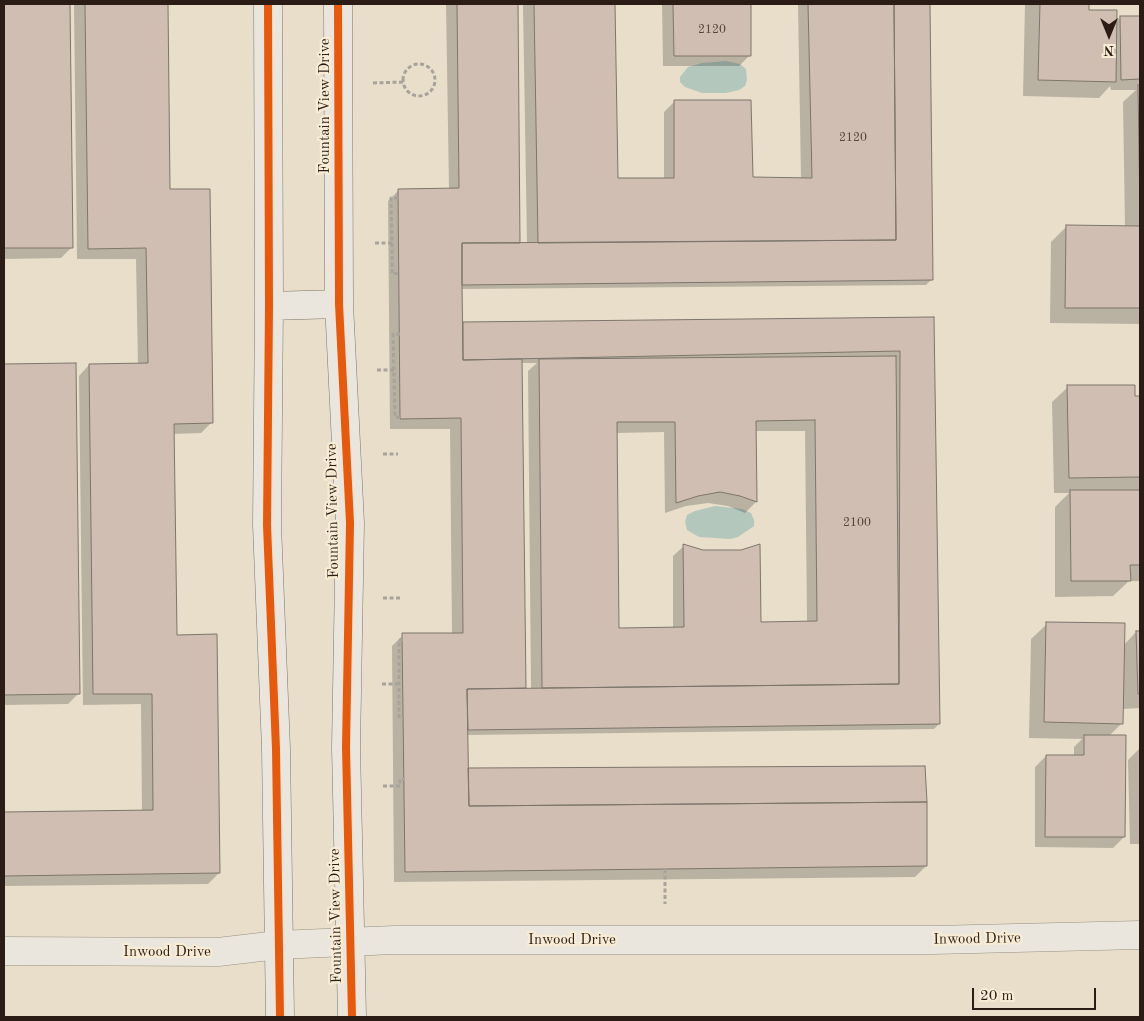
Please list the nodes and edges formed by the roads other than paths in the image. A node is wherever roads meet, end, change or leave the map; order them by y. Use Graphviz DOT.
graph roads {
  1 [pos="268,4"];
  2 [pos="338,4"];
  3 [pos="340,304"];
  4 [pos="269,306"];
  5 [pos="1140,935"];
  6 [pos="350,942"];
  7 [pos="278,945"];
  8 [pos="4,951"];
  9 [pos="280,1017"];
  10 [pos="352,1017"];
  1 -- 4 [label="main road"];
  2 -- 3 [label="main road, Fountain View Drive"];
  3 -- 4 [label="main road"];
  3 -- 6 [label="main road, Fountain View Drive"];
  4 -- 7 [label="main road"];
  5 -- 6 [label="main road, Inwood Drive"];
  6 -- 7 [label="main road, Inwood Drive"];
  6 -- 10 [label="main road, Fountain View Drive"];
  7 -- 8 [label="main road, Inwood Drive"];
  7 -- 9 [label="main road"];
}
